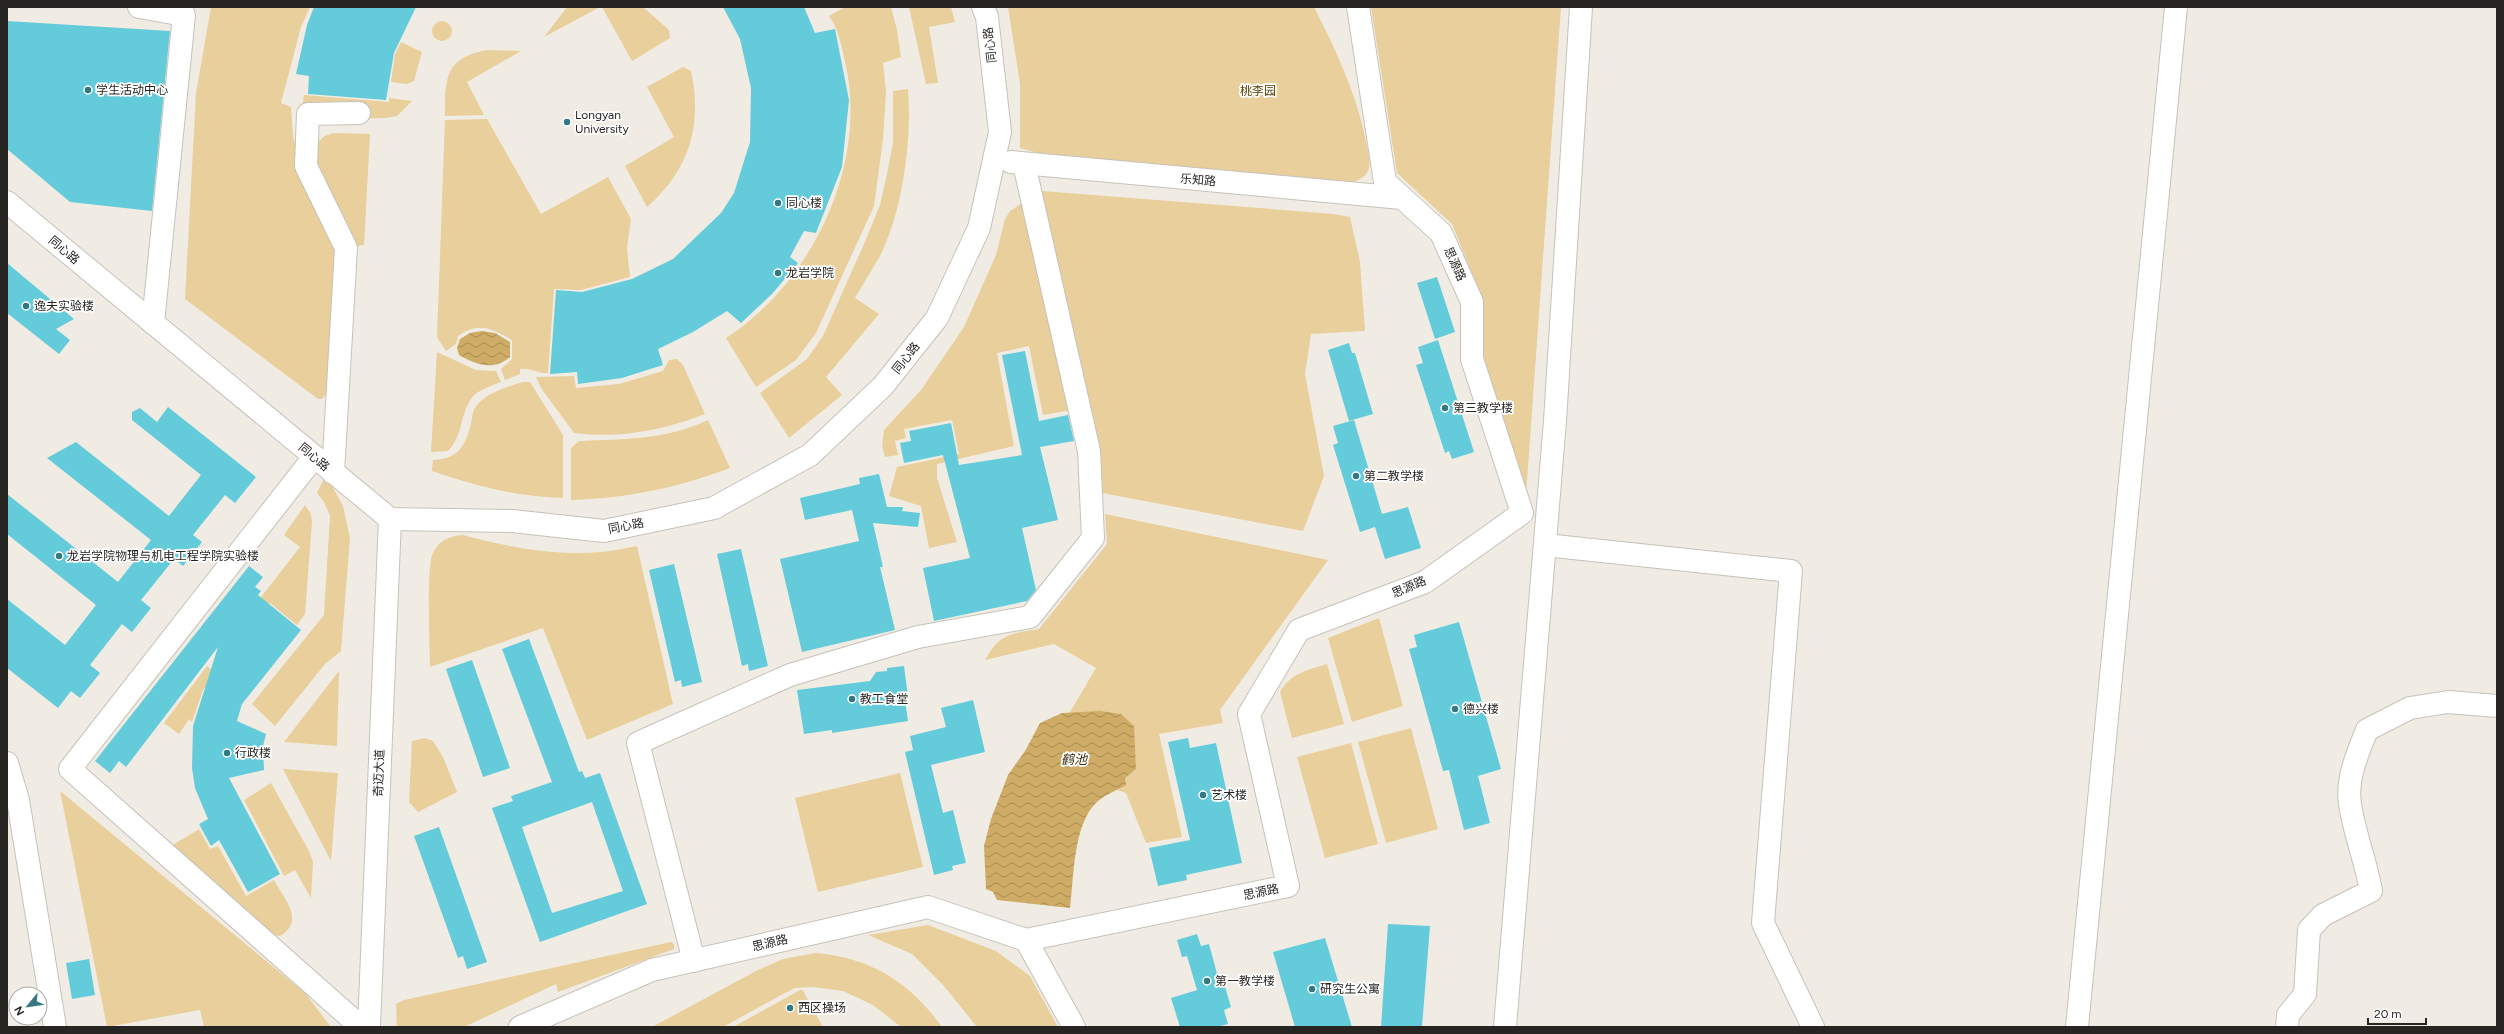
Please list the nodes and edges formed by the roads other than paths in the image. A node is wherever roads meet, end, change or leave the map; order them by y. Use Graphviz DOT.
graph roads {
  1 [pos="139,7"];
  2 [pos="983,7"];
  3 [pos="1358,7"];
  4 [pos="1581,7"];
  5 [pos="2176,7"];
  6 [pos="359,113"];
  7 [pos="994,161"];
  8 [pos="1024,164"];
  9 [pos="1402,198"];
  10 [pos="7,202"];
  11 [pos="153,323"];
  12 [pos="314,457"];
  13 [pos="333,472"];
  14 [pos="390,519"];
  15 [pos="1545,545"];
  16 [pos="2497,706"];
  17 [pos="7,763"];
  18 [pos="1026,940"];
  19 [pos="694,961"];
  20 [pos="55,1027"];
  21 [pos="361,1027"];
  22 [pos="369,1027"];
  23 [pos="520,1027"];
  24 [pos="1074,1027"];
  25 [pos="1505,1027"];
  26 [pos="1813,1027"];
  27 [pos="2077,1027"];
  28 [pos="2287,1027"];
  1 -- 11 [label="street"];
  2 -- 7 [label="street, 同心路"];
  3 -- 9 [label="street, 思源路"];
  4 -- 15 [label="street"];
  5 -- 27 [label="street"];
  6 -- 13 [label="street"];
  7 -- 8 [label="street, 乐知路"];
  7 -- 14 [label="street, 同心路"];
  8 -- 9 [label="street, 乐知路"];
  8 -- 19 [label="street"];
  9 -- 18 [label="street, 思源路"];
  10 -- 11 [label="street, 同心路"];
  11 -- 12 [label="street, 同心路"];
  12 -- 13 [label="street, 同心路"];
  12 -- 21 [label="street"];
  13 -- 14 [label="street, 同心路"];
  14 -- 22 [label="street, 奇迈大道"];
  15 -- 25 [label="street"];
  15 -- 26 [label="street"];
  16 -- 28 [label="street"];
  17 -- 20 [label="street"];
  18 -- 19 [label="street, 思源路"];
  18 -- 24 [label="street"];
  19 -- 23 [label="street, 思源路"];
}
